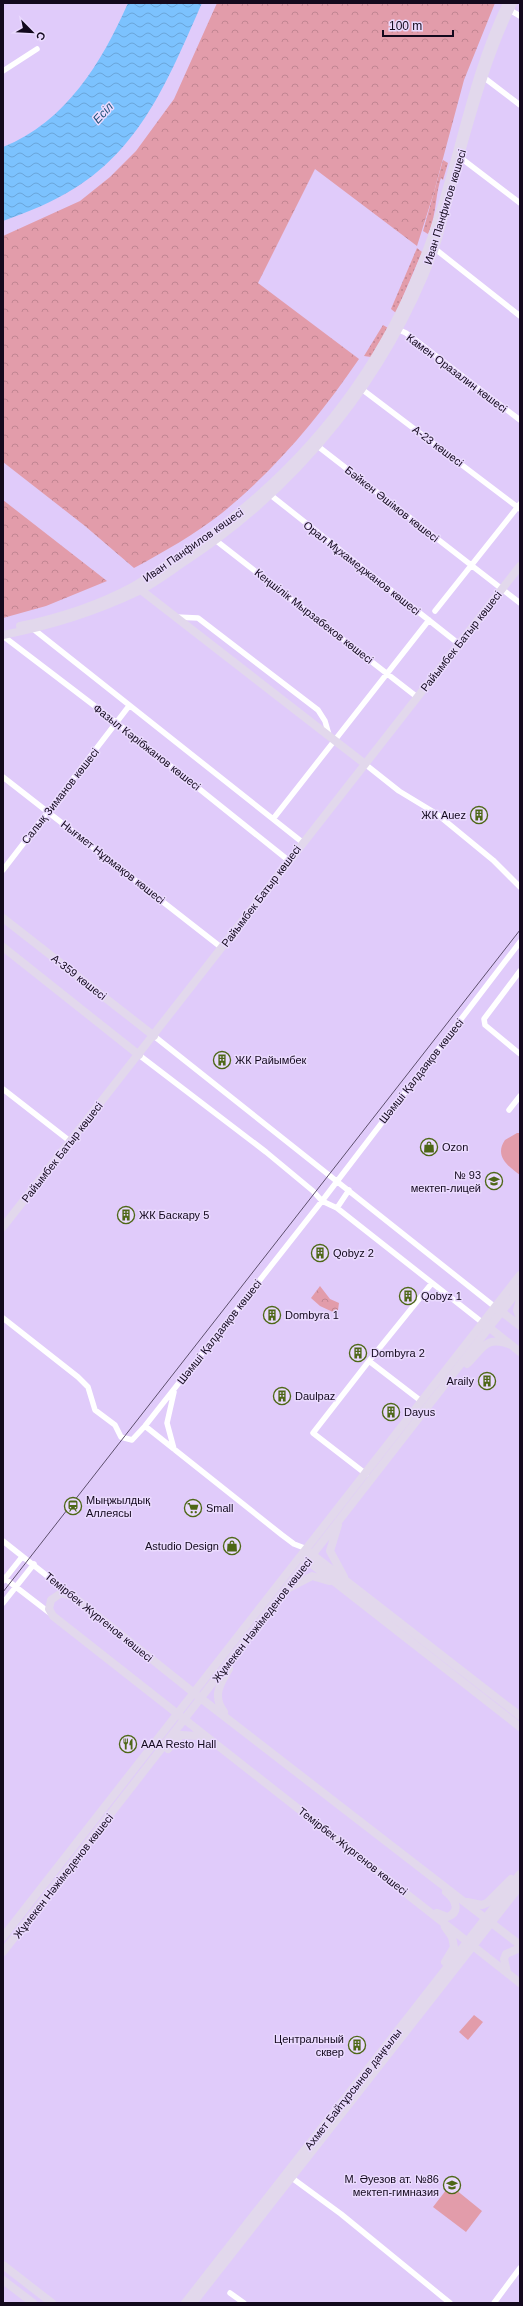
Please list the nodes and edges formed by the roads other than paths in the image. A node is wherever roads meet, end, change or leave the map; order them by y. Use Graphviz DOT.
graph roads {
  1 [pos="509,6"];
  2 [pos="520,16"];
  3 [pos="37,49"];
  4 [pos="3,71"];
  5 [pos="481,75"];
  6 [pos="520,105"];
  7 [pos="457,155"];
  8 [pos="520,203"];
  9 [pos="434,248"];
  10 [pos="520,316"];
  11 [pos="396,328"];
  12 [pos="360,388"];
  13 [pos="520,420"];
  14 [pos="315,445"];
  15 [pos="268,494"];
  16 [pos="519,507"];
  17 [pos="214,538"];
  18 [pos="471,566"];
  19 [pos="520,566"];
  20 [pos="138,588"];
  21 [pos="502,589"];
  22 [pos="520,603"];
  23 [pos="435,611"];
  24 [pos="175,618"];
  25 [pos="429,620"];
  26 [pos="31,627"];
  27 [pos="3,630"];
  28 [pos="3,635"];
  29 [pos="459,644"];
  30 [pos="387,674"];
  31 [pos="417,698"];
  32 [pos="129,706"];
  33 [pos="116,722"];
  34 [pos="332,739"];
  35 [pos="366,764"];
  36 [pos="3,777"];
  37 [pos="48,812"];
  38 [pos="273,819"];
  39 [pos="302,842"];
  40 [pos="288,860"];
  41 [pos="3,870"];
  42 [pos="520,887"];
  43 [pos="3,918"];
  44 [pos="520,941"];
  45 [pos="3,947"];
  46 [pos="222,948"];
  47 [pos="520,971"];
  48 [pos="154,1036"];
  49 [pos="139,1054"];
  50 [pos="520,1054"];
  51 [pos="3,1089"];
  52 [pos="520,1096"];
  53 [pos="509,1110"];
  54 [pos="71,1142"];
  55 [pos="337,1180"];
  56 [pos="349,1190"];
  57 [pos="322,1202"];
  58 [pos="337,1208"];
  59 [pos="3,1227"];
  60 [pos="520,1275"];
  61 [pos="432,1283"];
  62 [pos="520,1288"];
  63 [pos="520,1300"];
  64 [pos="498,1309"];
  65 [pos="3,1318"];
  66 [pos="520,1318"];
  67 [pos="486,1325"];
  68 [pos="520,1326"];
  69 [pos="512,1345"];
  70 [pos="520,1352"];
  71 [pos="369,1361"];
  72 [pos="451,1377"];
  73 [pos="175,1389"];
  74 [pos="421,1400"];
  75 [pos="146,1426"];
  76 [pos="174,1450"];
  77 [pos="366,1474"];
  78 [pos="339,1520"];
  79 [pos="3,1541"];
  80 [pos="307,1555"];
  81 [pos="22,1557"];
  82 [pos="34,1564"];
  83 [pos="4,1579"];
  84 [pos="347,1581"];
  85 [pos="337,1583"];
  86 [pos="15,1587"];
  87 [pos="285,1590"];
  88 [pos="74,1597"];
  89 [pos="3,1603"];
  90 [pos="53,1616"];
  91 [pos="239,1649"];
  92 [pos="197,1695"];
  93 [pos="520,1716"];
  94 [pos="181,1717"];
  95 [pos="232,1722"];
  96 [pos="520,1727"];
  97 [pos="219,1746"];
  98 [pos="146,1768"];
  99 [pos="422,1868"];
  100 [pos="520,1873"];
  101 [pos="520,1886"];
  102 [pos="402,1889"];
  103 [pos="465,1901"];
  104 [pos="441,1920"];
  105 [pos="489,1920"];
  106 [pos="3,1937"];
  107 [pos="470,1944"];
  108 [pos="520,1944"];
  109 [pos="520,1948"];
  110 [pos="3,1952"];
  111 [pos="506,1972"];
  112 [pos="520,1984"];
  113 [pos="430,1989"];
  114 [pos="358,2087"];
  115 [pos="292,2178"];
  116 [pos="3,2265"];
  117 [pos="520,2268"];
  118 [pos="3,2280"];
  119 [pos="230,2293"];
  120 [pos="33,2303"];
  121 [pos="52,2303"];
  122 [pos="185,2303"];
  123 [pos="193,2303"];
  124 [pos="244,2303"];
  125 [pos="450,2303"];
  126 [pos="494,2303"];
  1 -- 2 [label="street"];
  1 -- 5 [label="street, Иван Панфилов көшесі"];
  3 -- 4 [label="street"];
  5 -- 6 [label="street"];
  5 -- 7 [label="street, Иван Панфилов көшесі"];
  7 -- 8 [label="street"];
  7 -- 9 [label="street, Иван Панфилов көшесі"];
  7 -- 11 [label="street, Иван Панфилов көшесі"];
  9 -- 10 [label="street"];
  9 -- 11 [label="street, Иван Панфилов көшесі"];
  11 -- 12 [label="street, Иван Панфилов көшесі"];
  11 -- 13 [label="street, Камен Оразалин көшесі"];
  12 -- 14 [label="street, Иван Панфилов көшесі"];
  12 -- 16 [label="street, А-23 көшесі"];
  14 -- 15 [label="street, Иван Панфилов көшесі"];
  14 -- 18 [label="street, Бәйкен Әшімов көшесі"];
  15 -- 17 [label="street, Иван Панфилов көшесі"];
  15 -- 25 [label="street, Орал Мұхамеджанов көшесі"];
  16 -- 18 [label="street"];
  17 -- 20 [label="street, Иван Панфилов көшесі"];
  17 -- 30 [label="street, Кеңшілік Мырзабеков көшесі"];
  18 -- 21 [label="street, Бәйкен Әшімов көшесі"];
  18 -- 23 [label="street"];
  19 -- 21 [label="street, Райымбек Батыр көшесі"];
  20 -- 24 [label="street"];
  20 -- 26 [label="street, Иван Панфилов көшесі"];
  21 -- 22 [label="street, Бәйкен Әшімов көшесі"];
  21 -- 29 [label="street, Райымбек Батыр көшесі"];
  24 -- 34 [label="street"];
  24 -- 34 [label="street"];
  25 -- 29 [label="street, Орал Мұхамеджанов көшесі"];
  25 -- 30 [label="street"];
  26 -- 27 [label="street, Иван Панфилов көшесі"];
  26 -- 28 [label="street, Иван Панфилов көшесі"];
  26 -- 32 [label="street"];
  28 -- 33 [label="street, Фазыл Кәрібжанов көшесі"];
  29 -- 31 [label="street, Райымбек Батыр көшесі"];
  30 -- 31 [label="street, Кеңшілік Мырзабеков көшесі"];
  30 -- 34 [label="street"];
  31 -- 35 [label="street, Райымбек Батыр көшесі"];
  32 -- 33 [label="street, Салық Зиманов көшесі"];
  32 -- 38 [label="street"];
  33 -- 37 [label="street, Салық Зиманов көшесі"];
  33 -- 40 [label="street, Фазыл Кәрібжанов көшесі"];
  34 -- 35 [label="street"];
  34 -- 38 [label="street"];
  35 -- 39 [label="street, Райымбек Батыр көшесі"];
  35 -- 42 [label="street"];
  36 -- 37 [label="street, Нығмет Нұрмақов көшесі"];
  37 -- 41 [label="street, Салық Зиманов көшесі"];
  37 -- 46 [label="street, Нығмет Нұрмақов көшесі"];
  38 -- 39 [label="street"];
  39 -- 40 [label="street, Райымбек Батыр көшесі"];
  40 -- 46 [label="street, Райымбек Батыр көшесі"];
  43 -- 48 [label="street, А-359 көшесі"];
  44 -- 55 [label="street, Шәмші Қалдаяқов көшесі"];
  45 -- 49 [label="street"];
  46 -- 48 [label="street, Райымбек Батыр көшесі"];
  47 -- 50 [label="street"];
  48 -- 49 [label="street, Райымбек Батыр көшесі"];
  48 -- 55 [label="street"];
  49 -- 54 [label="street, Райымбек Батыр көшесі"];
  49 -- 57 [label="street"];
  51 -- 54 [label="street"];
  52 -- 53 [label="street"];
  54 -- 59 [label="street, Райымбек Батыр көшесі"];
  55 -- 56 [label="street"];
  55 -- 57 [label="street, Шәмші Қалдаяқов көшесі"];
  56 -- 58 [label="street"];
  56 -- 64 [label="street"];
  57 -- 58 [label="street"];
  57 -- 73 [label="street, Шәмші Қалдаяқов көшесі"];
  58 -- 61 [label="street"];
  60 -- 64 [label="street, Жұмекен Нәжімеденов көшесі"];
  61 -- 67 [label="street"];
  61 -- 71 [label="street"];
  62 -- 64 [label="street, Жұмекен Нәжімеденов көшесі"];
  63 -- 66 [label="street"];
  64 -- 67 [label="street, Жұмекен Нәжімеденов көшесі"];
  64 -- 68 [label="street"];
  65 -- 75 [label="street, Шәмші Қалдаяқов көшесі"];
  67 -- 69 [label="street"];
  67 -- 72 [label="street, Жұмекен Нәжімеденов көшесі"];
  67 -- 74 [label="street, Жұмекен Нәжімеденов көшесі"];
  69 -- 70 [label="street"];
  69 -- 72 [label="street"];
  71 -- 74 [label="street"];
  71 -- 77 [label="street"];
  72 -- 78 [label="street, Жұмекен Нәжімеденов көшесі"];
  73 -- 75 [label="street, Шәмші Қалдаяқов көшесі"];
  73 -- 76 [label="street"];
  74 -- 77 [label="street, Жұмекен Нәжімеденов көшесі"];
  75 -- 76 [label="street"];
  76 -- 80 [label="street"];
  77 -- 80 [label="street, Жұмекен Нәжімеденов көшесі"];
  78 -- 80 [label="street, Жұмекен Нәжімеденов көшесі"];
  78 -- 84 [label="street"];
  79 -- 81 [label="street, Темірбек Жүргенов көшесі"];
  80 -- 84 [label="street"];
  80 -- 85 [label="street"];
  80 -- 87 [label="street, Жұмекен Нәжімеденов көшесі"];
  80 -- 92 [label="street, Жұмекен Нәжімеденов көшесі"];
  81 -- 82 [label="street, Темірбек Жүргенов көшесі"];
  81 -- 83 [label="street"];
  82 -- 86 [label="street"];
  82 -- 88 [label="street, Темірбек Жүргенов көшесі"];
  83 -- 86 [label="street, Темірбек Жүргенов көшесі"];
  84 -- 93 [label="street"];
  85 -- 87 [label="street"];
  85 -- 96 [label="street"];
  86 -- 89 [label="street"];
  86 -- 90 [label="street, Темірбек Жүргенов көшесі"];
  87 -- 91 [label="street, Жұмекен Нәжімеденов көшесі"];
  88 -- 90 [label="street"];
  88 -- 92 [label="street, Темірбек Жүргенов көшесі"];
  90 -- 94 [label="street, Темірбек Жүргенов көшесі"];
  91 -- 92 [label="street, Жұмекен Нәжімеденов көшесі"];
  91 -- 95 [label="street"];
  92 -- 94 [label="street, Жұмекен Нәжімеденов көшесі"];
  92 -- 95 [label="street, Темірбек Жүргенов көшесі"];
  94 -- 97 [label="street, Темірбек Жүргенов көшесі"];
  94 -- 98 [label="street, Жұмекен Нәжімеденов көшесі"];
  94 -- 106 [label="street, Жұмекен Нәжімеденов көшесі"];
  95 -- 99 [label="street, Темірбек Жүргенов көшесі"];
  97 -- 98 [label="street"];
  97 -- 102 [label="street, Темірбек Жүргенов көшесі"];
  98 -- 110 [label="street, Жұмекен Нәжімеденов көшесі"];
  99 -- 102 [label="street"];
  99 -- 103 [label="street, Темірбек Жүргенов көшесі"];
  100 -- 103 [label="street"];
  100 -- 105 [label="street, Ахмет Байтұрсынов даңғылы"];
  101 -- 105 [label="street, Ахмет Байтұрсынов даңғылы"];
  102 -- 104 [label="street, Темірбек Жүргенов көшесі"];
  103 -- 105 [label="street, Темірбек Жүргенов көшесі"];
  104 -- 107 [label="street, Темірбек Жүргенов көшесі"];
  104 -- 113 [label="street"];
  105 -- 107 [label="street, Ахмет Байтұрсынов даңғылы"];
  105 -- 108 [label="street, Темірбек Жүргенов көшесі"];
  107 -- 111 [label="street, Темірбек Жүргенов көшесі"];
  107 -- 113 [label="street, Ахмет Байтұрсынов даңғылы"];
  107 -- 114 [label="street, Ахмет Байтұрсынов даңғылы"];
  109 -- 111 [label="street"];
  111 -- 112 [label="street, Темірбек Жүргенов көшесі"];
  113 -- 114 [label="street, Ахмет Байтұрсынов даңғылы"];
  114 -- 115 [label="street, Ахмет Байтұрсынов даңғылы"];
  114 -- 122 [label="street, Ахмет Байтұрсынов даңғылы"];
  115 -- 123 [label="street, Ахмет Байтұрсынов даңғылы"];
  115 -- 125 [label="street"];
  116 -- 121 [label="street"];
  117 -- 126 [label="street"];
  118 -- 120 [label="street"];
  119 -- 124 [label="street"];
}
